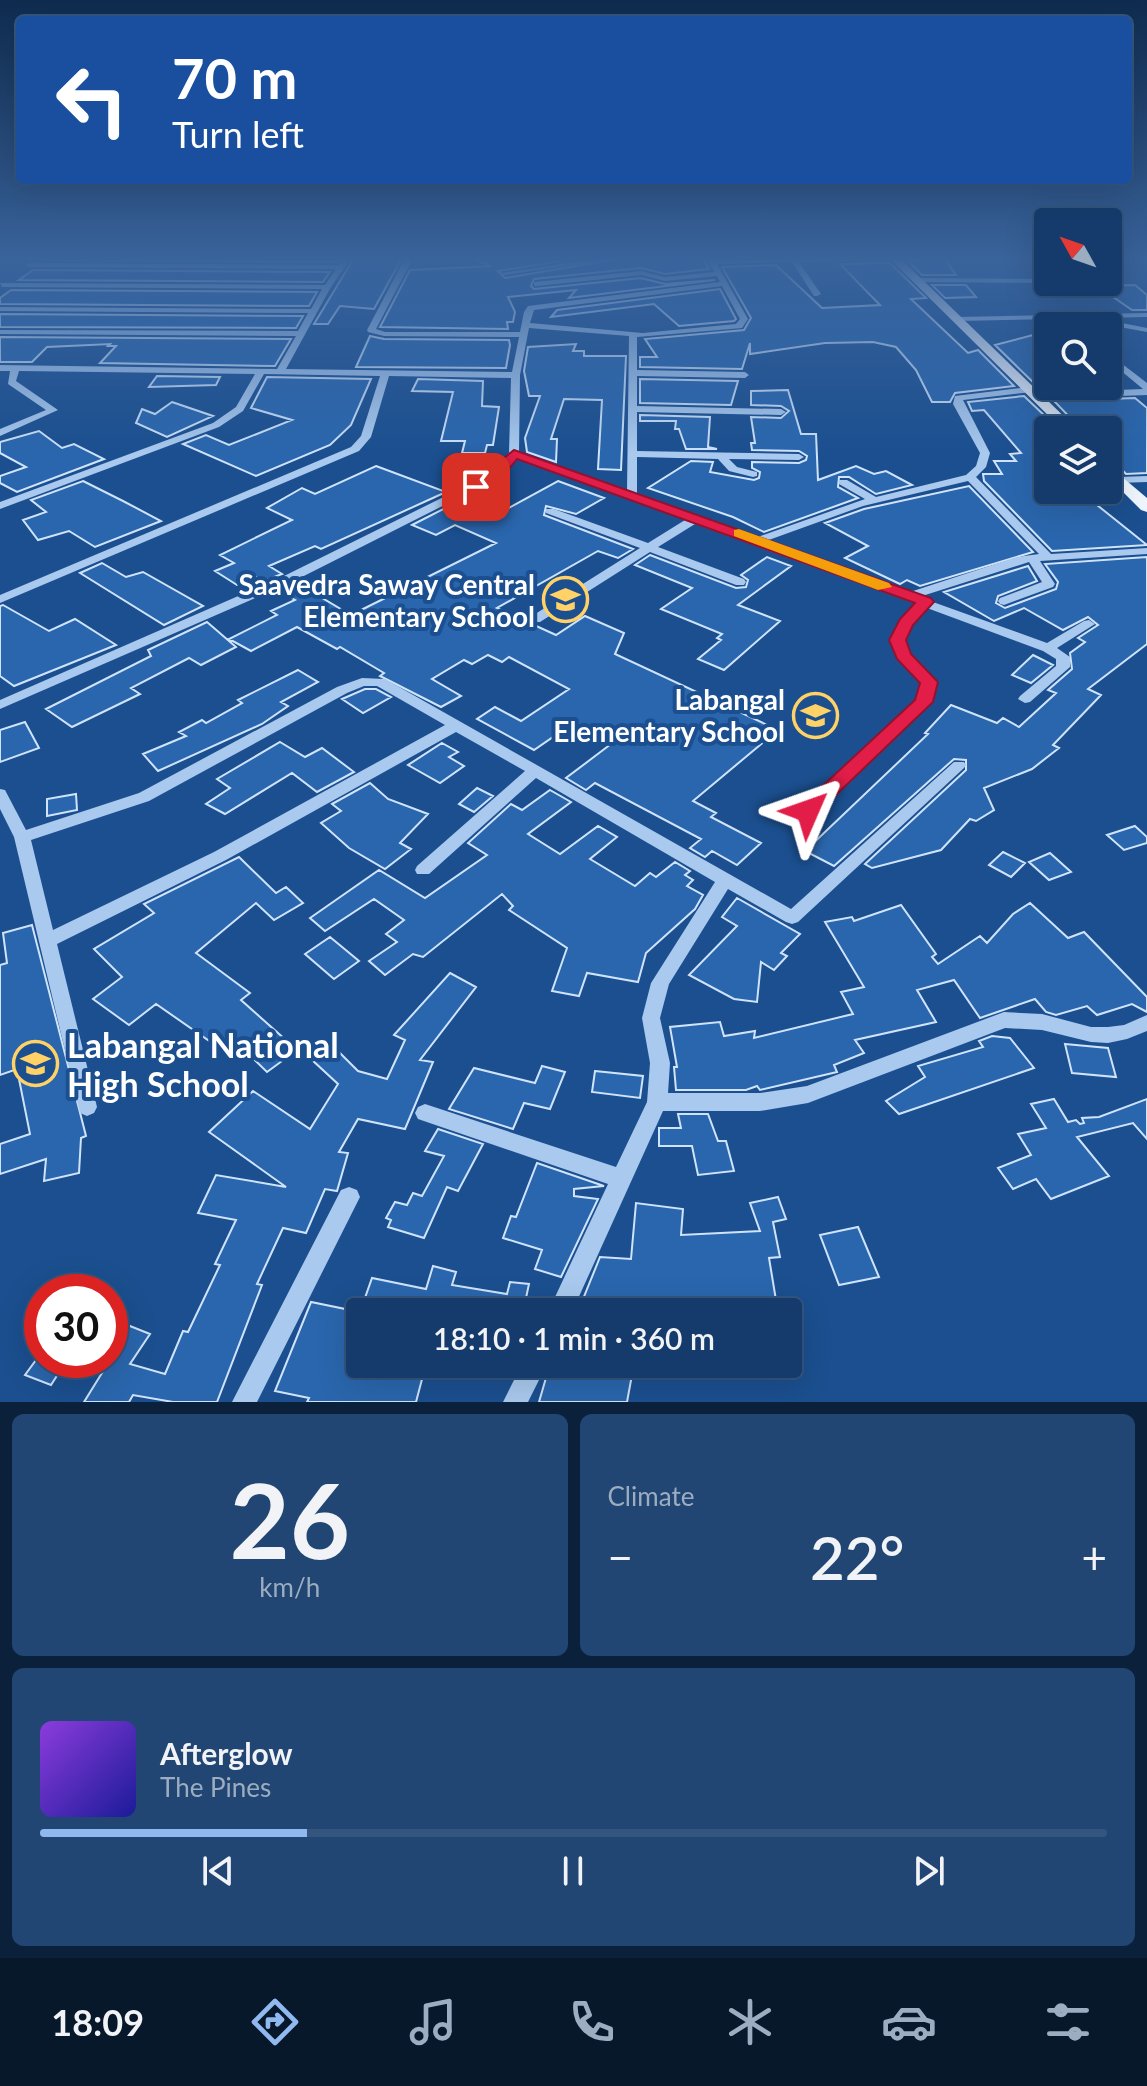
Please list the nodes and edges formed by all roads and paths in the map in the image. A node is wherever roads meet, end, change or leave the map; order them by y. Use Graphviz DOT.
graph roads {
  1 [pos="307,323"];
  2 [pos="374,323"];
  3 [pos="526,323"];
  4 [pos="741,323"];
  5 [pos="961,323"];
  6 [pos="1103,323"];
  7 [pos="525,330"];
  8 [pos="1147,330"];
  9 [pos="0,332"];
  10 [pos="303,334"];
  11 [pos="633,335"];
  12 [pos="0,368"];
  13 [pos="15,368"];
  14 [pos="1122,368"];
  15 [pos="261,372"];
  16 [pos="280,372"];
  17 [pos="386,372"];
  18 [pos="633,373"];
  19 [pos="516,375"];
  20 [pos="745,375"];
  21 [pos="1147,390"];
  22 [pos="1032,393"];
  23 [pos="633,409"];
  24 [pos="781,412"];
  25 [pos="1056,416"];
  26 [pos="0,433"];
  27 [pos="514,454"];
  28 [pos="632,454"];
  29 [pos="721,456"];
  30 [pos="799,457"];
  31 [pos="753,474"];
  32 [pos="1122,475"];
  33 [pos="970,477"];
  34 [pos="1147,479"];
  35 [pos="843,482"];
  36 [pos="1122,483"];
  37 [pos="632,496"];
  38 [pos="874,500"];
  39 [pos="0,506"];
  40 [pos="1147,507"];
  41 [pos="550,511"];
  42 [pos="696,518"];
  43 [pos="759,540"];
  44 [pos="653,547"];
  45 [pos="1147,551"];
  46 [pos="1047,556"];
  47 [pos="1032,558"];
  48 [pos="740,582"];
  49 [pos="909,596"];
  50 [pos="0,599"];
  51 [pos="1004,601"];
  52 [pos="926,602"];
  53 [pos="536,619"];
  54 [pos="1089,624"];
  55 [pos="1048,648"];
  56 [pos="1025,699"];
  57 [pos="0,705"];
  58 [pos="455,726"];
  59 [pos="959,765"];
  60 [pos="533,772"];
  61 [pos="0,794"];
  62 [pos="808,811"];
  63 [pos="22,837"];
  64 [pos="423,870"];
  65 [pos="725,880"];
  66 [pos="47,941"];
  67 [pos="1147,1023"];
  68 [pos="657,1102"];
  69 [pos="87,1107"];
  70 [pos="425,1113"];
  71 [pos="622,1179"];
  72 [pos="349,1197"];
  73 [pos="567,1298"];
  74 [pos="528,1378"];
  75 [pos="244,1402"];
  76 [pos="515,1402"];
  1 -- 10 [label="street"];
  2 -- 7 [label="street"];
  3 -- 7 [label="street"];
  4 -- 11 [label="street"];
  5 -- 22 [label="main road"];
  6 -- 8 [label="street"];
  7 -- 11 [label="street"];
  7 -- 19 [label="street"];
  9 -- 10 [label="street"];
  10 -- 16 [label="street"];
  11 -- 18 [label="street"];
  12 -- 13 [label="street"];
  13 -- 15 [label="street"];
  13 -- 26 [label="street"];
  14 -- 21 [label="street"];
  15 -- 16 [label="street"];
  15 -- 39 [label="street"];
  16 -- 17 [label="street"];
  17 -- 19 [label="street"];
  17 -- 50 [label="street"];
  18 -- 20 [label="street"];
  18 -- 23 [label="street"];
  19 -- 27 [label="street"];
  21 -- 22 [label="street"];
  22 -- 25 [label="main road"];
  22 -- 33 [label="street"];
  23 -- 24 [label="street"];
  23 -- 28 [label="street"];
  27 -- 37 [label="street"];
  27 -- 57 [label="street"];
  28 -- 29 [label="street"];
  28 -- 37 [label="street"];
  29 -- 30 [label="street"];
  29 -- 31 [label="street"];
  32 -- 34 [label="street"];
  33 -- 38 [label="street"];
  33 -- 46 [label="street"];
  35 -- 38 [label="street"];
  36 -- 40 [label="main road"];
  37 -- 42 [label="street"];
  38 -- 43 [label="street"];
  41 -- 44 [label="street"];
  42 -- 43 [label="street"];
  42 -- 44 [label="street"];
  43 -- 49 [label="street"];
  44 -- 48 [label="street"];
  44 -- 53 [label="street"];
  45 -- 46 [label="street"];
  46 -- 47 [label="street"];
  47 -- 49 [label="street"];
  47 -- 51 [label="street"];
  49 -- 52 [label="street"];
  52 -- 55 [label="street"];
  52 -- 62 [label="street"];
  54 -- 55 [label="street"];
  55 -- 56 [label="street"];
  58 -- 60 [label="street"];
  58 -- 63 [label="street"];
  58 -- 66 [label="street"];
  59 -- 65 [label="street"];
  60 -- 64 [label="street"];
  60 -- 65 [label="street"];
  61 -- 63 [label="street"];
  63 -- 66 [label="street"];
  65 -- 68 [label="street"];
  66 -- 69 [label="street"];
  67 -- 68 [label="street"];
  68 -- 71 [label="street"];
  70 -- 71 [label="street"];
  71 -- 73 [label="street"];
  72 -- 75 [label="street"];
  74 -- 76 [label="street"];
}
